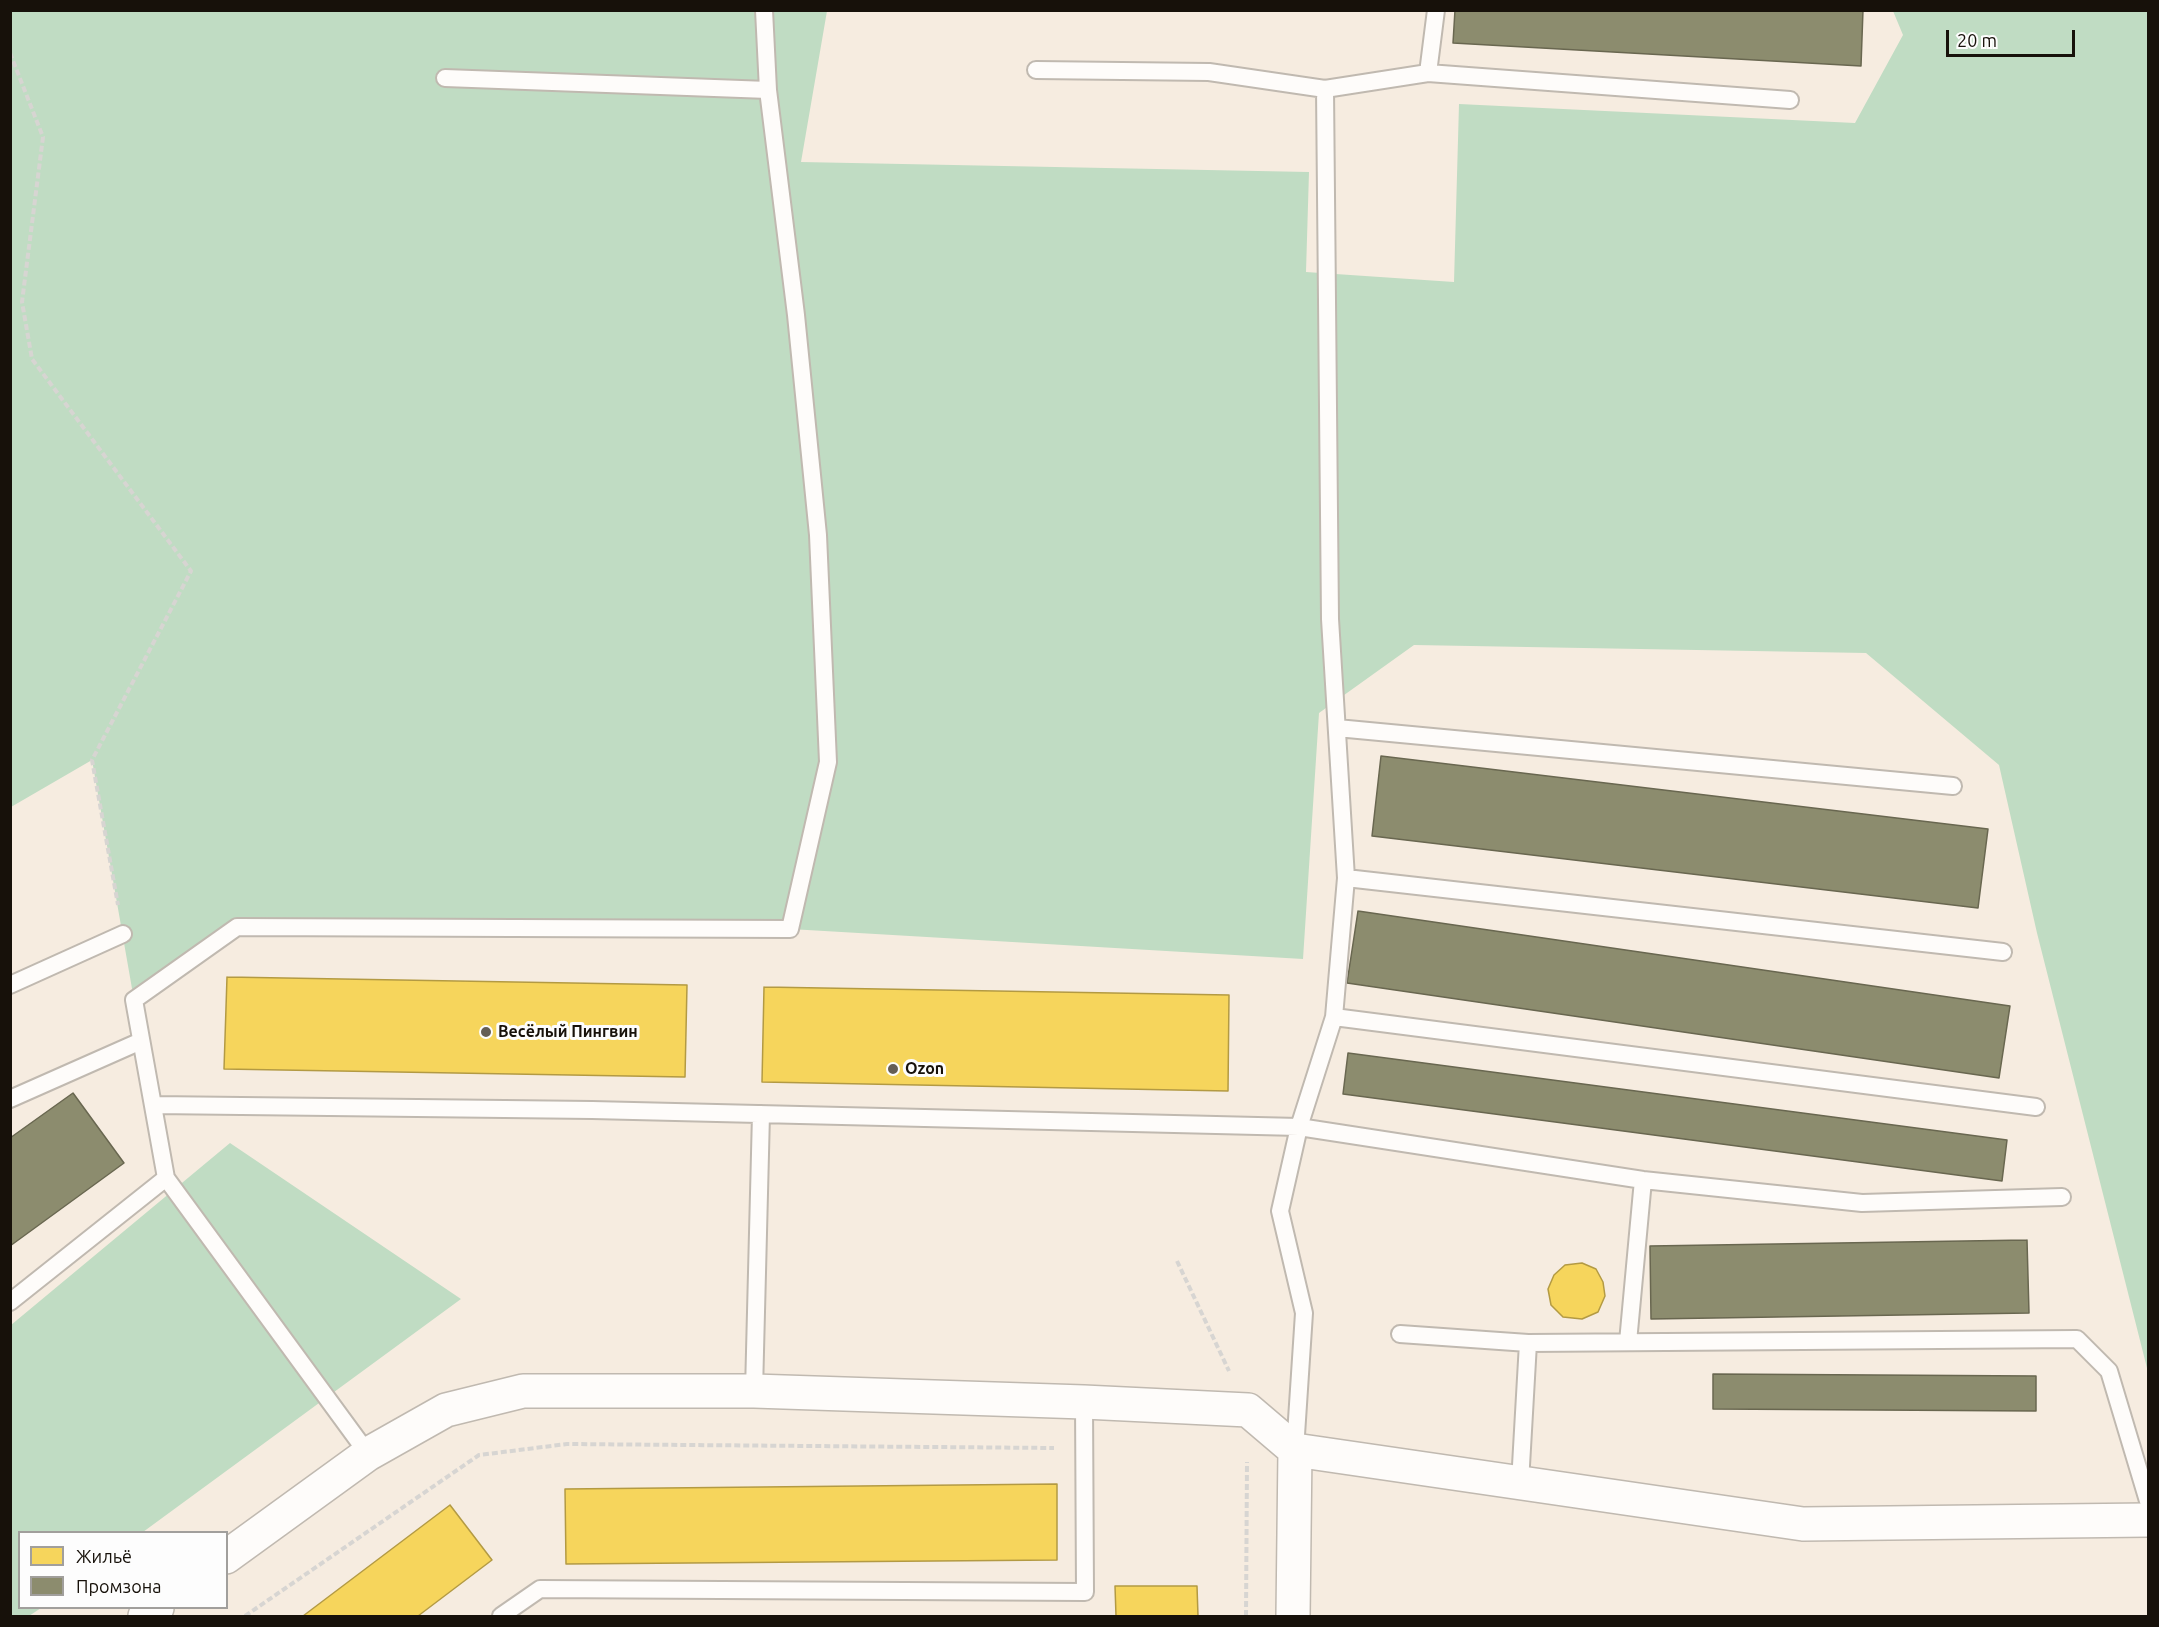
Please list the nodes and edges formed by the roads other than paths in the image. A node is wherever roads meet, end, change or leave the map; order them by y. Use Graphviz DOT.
graph roads {
  1 [pos="764,10"];
  2 [pos="1436,10"];
  3 [pos="1036,69"];
  4 [pos="1428,74"];
  5 [pos="445,78"];
  6 [pos="1325,89"];
  7 [pos="768,90"];
  8 [pos="1790,100"];
  9 [pos="1337,728"];
  10 [pos="1953,786"];
  11 [pos="1346,878"];
  12 [pos="123,934"];
  13 [pos="2003,952"];
  14 [pos="10,985"];
  15 [pos="1334,1017"];
  16 [pos="141,1041"];
  17 [pos="10,1099"];
  18 [pos="154,1105"];
  19 [pos="2036,1107"];
  20 [pos="761,1114"];
  21 [pos="1299,1127"];
  22 [pos="166,1178"];
  23 [pos="1643,1180"];
  24 [pos="2062,1197"];
  25 [pos="10,1302"];
  26 [pos="1400,1334"];
  27 [pos="1628,1342"];
  28 [pos="1528,1343"];
  29 [pos="754,1391"];
  30 [pos="1084,1402"];
  31 [pos="1295,1450"];
  32 [pos="368,1454"];
  33 [pos="1520,1483"];
  34 [pos="2148,1501"];
  35 [pos="2148,1520"];
  36 [pos="228,1556"];
  37 [pos="501,1617"];
  38 [pos="1293,1617"];
  1 -- 7 [label="lane"];
  2 -- 4 [label="lane"];
  3 -- 6 [label="lane"];
  4 -- 6 [label="lane"];
  4 -- 8 [label="lane"];
  5 -- 7 [label="lane"];
  6 -- 9 [label="lane"];
  7 -- 16 [label="lane"];
  9 -- 10 [label="lane"];
  9 -- 11 [label="lane"];
  11 -- 13 [label="lane"];
  11 -- 15 [label="lane"];
  12 -- 14 [label="lane"];
  15 -- 19 [label="lane"];
  15 -- 21 [label="lane"];
  16 -- 17 [label="lane"];
  16 -- 18 [label="lane"];
  18 -- 20 [label="lane"];
  18 -- 22 [label="lane"];
  20 -- 21 [label="lane"];
  20 -- 29 [label="lane"];
  21 -- 23 [label="lane"];
  21 -- 31 [label="lane"];
  22 -- 25 [label="lane"];
  22 -- 32 [label="lane"];
  23 -- 24 [label="lane"];
  23 -- 27 [label="lane"];
  26 -- 28 [label="lane"];
  27 -- 28 [label="lane"];
  27 -- 34 [label="lane"];
  28 -- 33 [label="lane"];
  29 -- 30 [label="street"];
  29 -- 32 [label="street"];
  30 -- 31 [label="street"];
  30 -- 37 [label="lane"];
  31 -- 33 [label="street"];
  31 -- 38 [label="street"];
  32 -- 36 [label="street"];
  33 -- 35 [label="street"];
}
